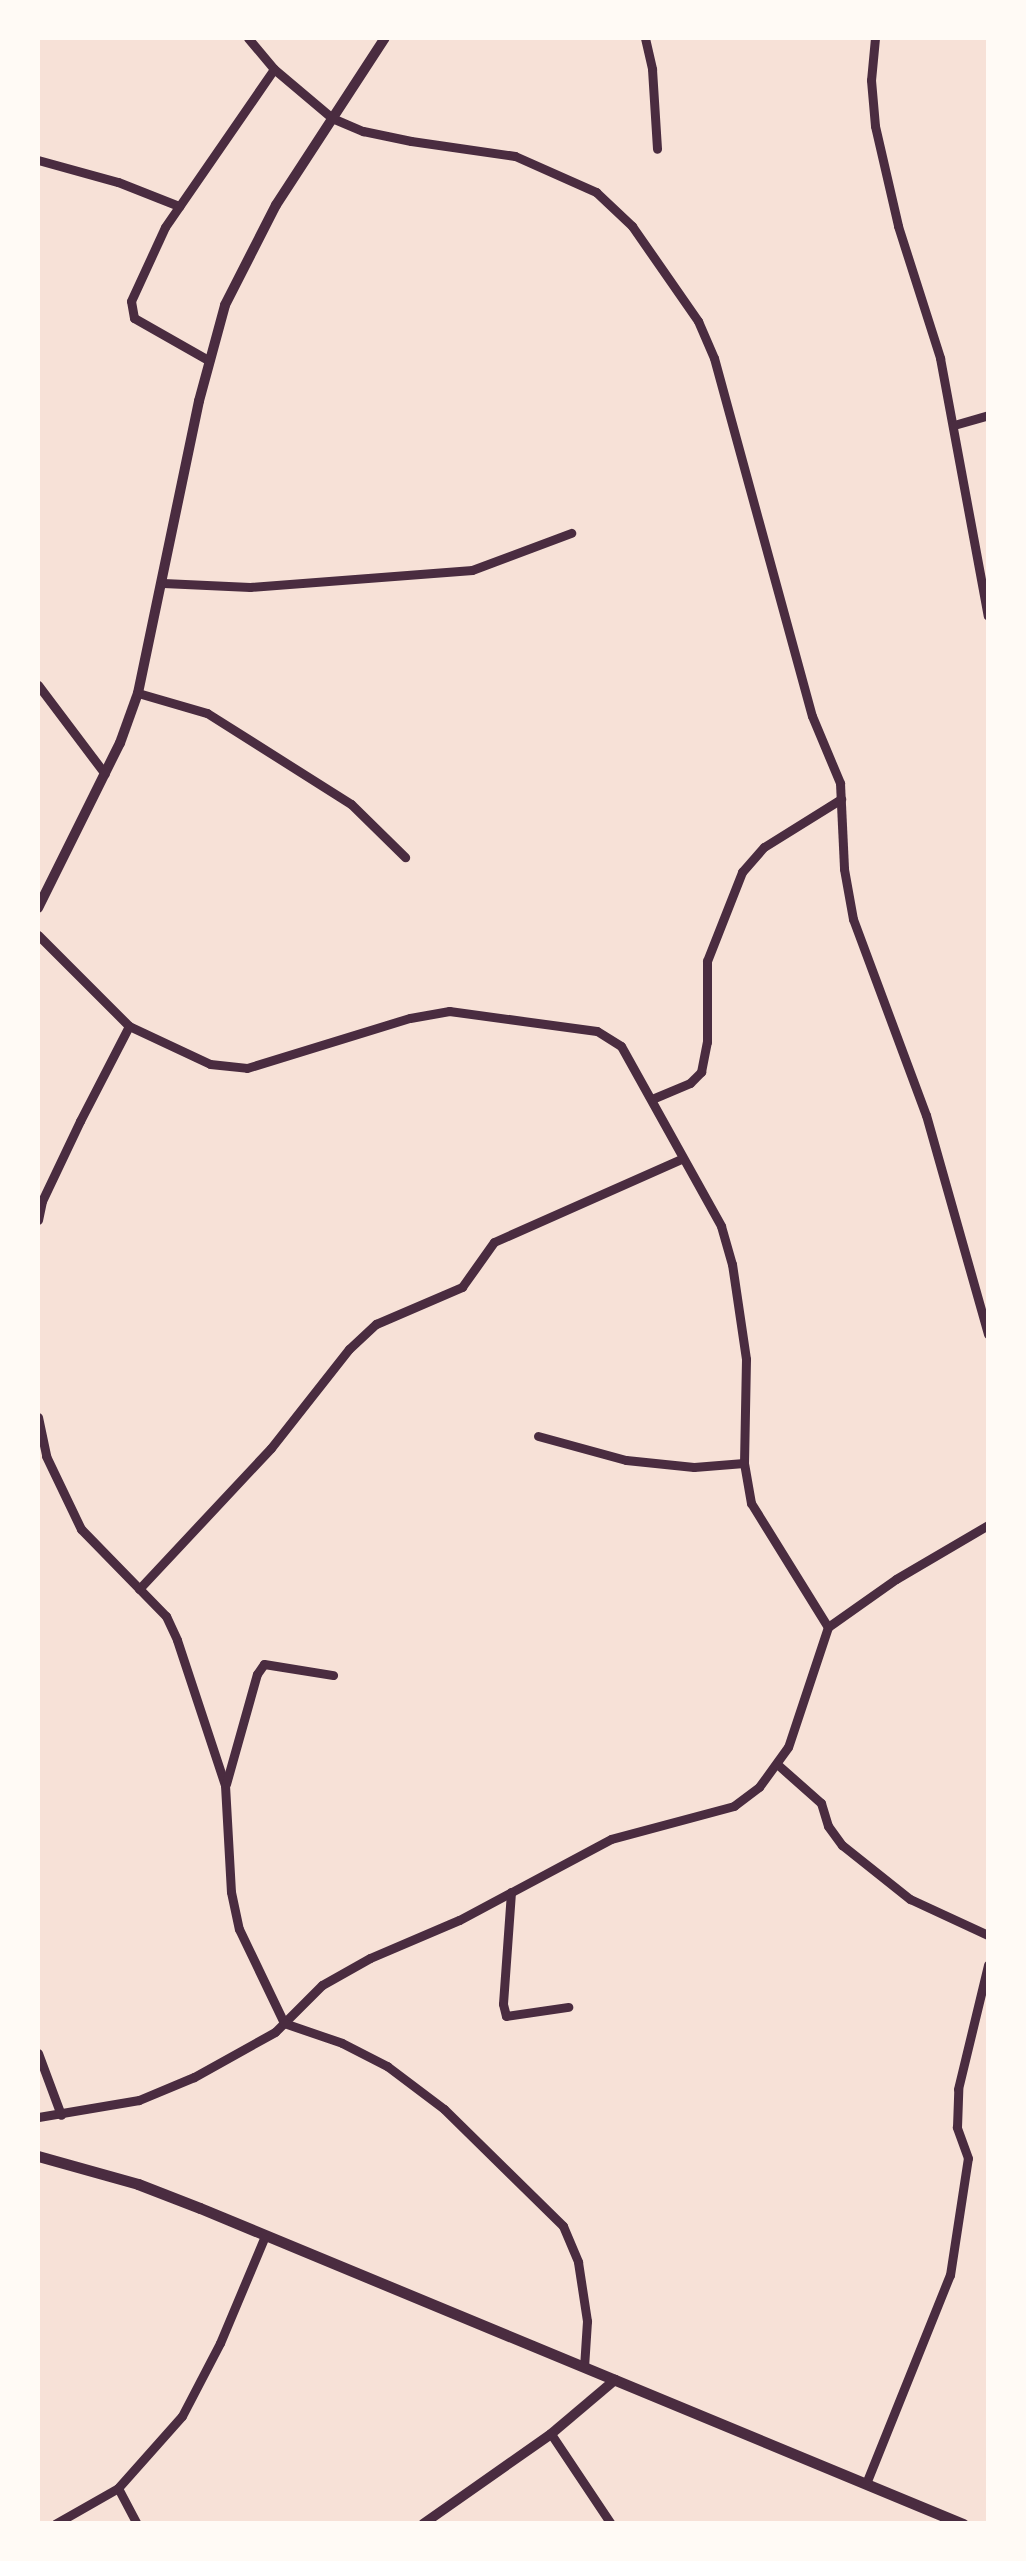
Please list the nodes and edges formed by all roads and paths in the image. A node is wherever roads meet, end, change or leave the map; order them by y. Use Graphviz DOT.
graph roads {
  1 [pos="248,38"];
  2 [pos="385,38"];
  3 [pos="645,38"];
  4 [pos="875,38"];
  5 [pos="274,69"];
  6 [pos="332,118"];
  7 [pos="657,149"];
  8 [pos="38,160"];
  9 [pos="179,206"];
  10 [pos="208,360"];
  11 [pos="988,415"];
  12 [pos="954,425"];
  13 [pos="572,533"];
  14 [pos="163,583"];
  15 [pos="988,616"];
  16 [pos="38,685"];
  17 [pos="138,692"];
  18 [pos="105,774"];
  19 [pos="841,799"];
  20 [pos="406,858"];
  21 [pos="38,908"];
  22 [pos="38,935"];
  23 [pos="129,1026"];
  24 [pos="652,1100"];
  25 [pos="681,1159"];
  26 [pos="40,1199"];
  27 [pos="38,1220"];
  28 [pos="988,1334"];
  29 [pos="38,1417"];
  30 [pos="538,1436"];
  31 [pos="744,1463"];
  32 [pos="988,1525"];
  33 [pos="138,1589"];
  34 [pos="828,1627"];
  35 [pos="333,1675"];
  36 [pos="777,1764"];
  37 [pos="225,1785"];
  38 [pos="510,1892"];
  39 [pos="988,1934"];
  40 [pos="988,1966"];
  41 [pos="568,2007"];
  42 [pos="284,2023"];
  43 [pos="38,2052"];
  44 [pos="61,2115"];
  45 [pos="38,2117"];
  46 [pos="38,2156"];
  47 [pos="265,2236"];
  48 [pos="584,2367"];
  49 [pos="616,2380"];
  50 [pos="551,2434"];
  51 [pos="867,2481"];
  52 [pos="118,2488"];
  53 [pos="55,2524"];
  54 [pos="137,2524"];
  55 [pos="423,2524"];
  56 [pos="611,2524"];
  57 [pos="963,2524"];
  1 -- 5 [label="street"];
  2 -- 6 [label="street"];
  3 -- 7 [label="street"];
  4 -- 12 [label="street"];
  5 -- 6 [label="street"];
  5 -- 9 [label="street"];
  6 -- 10 [label="street"];
  6 -- 19 [label="street"];
  8 -- 9 [label="street"];
  9 -- 10 [label="street"];
  10 -- 14 [label="street"];
  11 -- 12 [label="street"];
  12 -- 15 [label="street"];
  13 -- 14 [label="street"];
  14 -- 17 [label="street"];
  16 -- 18 [label="street"];
  17 -- 18 [label="street"];
  17 -- 20 [label="street"];
  18 -- 21 [label="street"];
  19 -- 24 [label="street"];
  19 -- 28 [label="street"];
  22 -- 23 [label="street"];
  23 -- 24 [label="street"];
  23 -- 26 [label="street"];
  24 -- 25 [label="street"];
  25 -- 31 [label="street"];
  25 -- 33 [label="street"];
  26 -- 27 [label="street"];
  29 -- 33 [label="street"];
  30 -- 31 [label="street"];
  31 -- 34 [label="street"];
  32 -- 34 [label="street"];
  33 -- 37 [label="street"];
  34 -- 36 [label="street"];
  35 -- 37 [label="street"];
  36 -- 38 [label="street"];
  36 -- 39 [label="street"];
  37 -- 42 [label="street"];
  38 -- 41 [label="street"];
  38 -- 42 [label="street"];
  40 -- 51 [label="street"];
  42 -- 44 [label="street"];
  42 -- 48 [label="street"];
  43 -- 44 [label="street"];
  44 -- 45 [label="street"];
  46 -- 47 [label="main road"];
  47 -- 48 [label="main road"];
  47 -- 52 [label="street"];
  48 -- 49 [label="main road"];
  49 -- 50 [label="street"];
  49 -- 51 [label="main road"];
  50 -- 55 [label="street"];
  50 -- 56 [label="street"];
  51 -- 57 [label="main road"];
  52 -- 53 [label="street"];
  52 -- 54 [label="street"];
}
